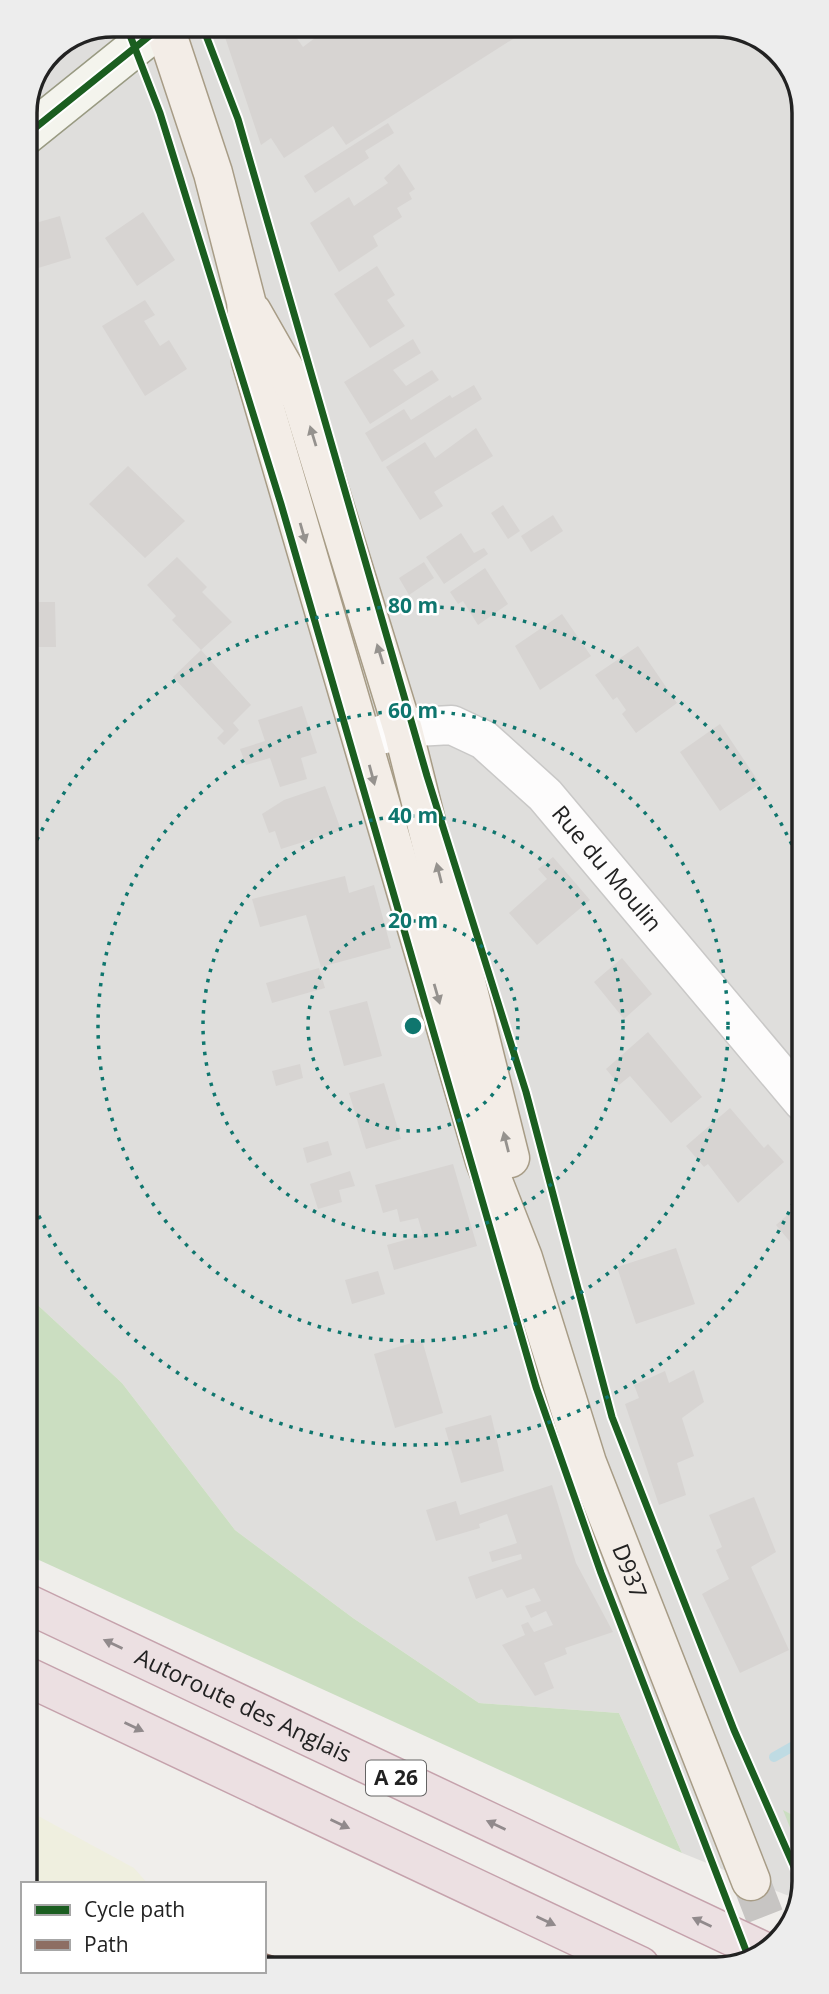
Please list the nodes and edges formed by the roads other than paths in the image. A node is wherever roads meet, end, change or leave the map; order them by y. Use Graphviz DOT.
graph roads {
  1 [pos="147,37"];
  2 [pos="167,37"];
  3 [pos="37,126"];
  4 [pos="246,301"];
  5 [pos="403,730"];
  6 [pos="363,739"];
  7 [pos="792,1089"];
  8 [pos="523,1258"];
  9 [pos="37,1608"];
  10 [pos="37,1680"];
  11 [pos="751,1881"];
  12 [pos="755,1947"];
  13 [pos="621,1957"];
  1 -- 3 [label="street"];
  2 -- 4 [label="main road"];
  5 -- 4 [label="main road, one-way"];
  4 -- 6 [label="main road, one-way"];
  5 -- 6 [label="street, Rue du Moulin"];
  5 -- 7 [label="street, Rue du Moulin"];
  8 -- 5 [label="main road, one-way"];
  6 -- 8 [label="main road, one-way"];
  8 -- 11 [label="main road, D937"];
  12 -- 9 [label="highway, Autoroute des Anglais / A 26, one-way"];
  10 -- 13 [label="highway, one-way"];
}
